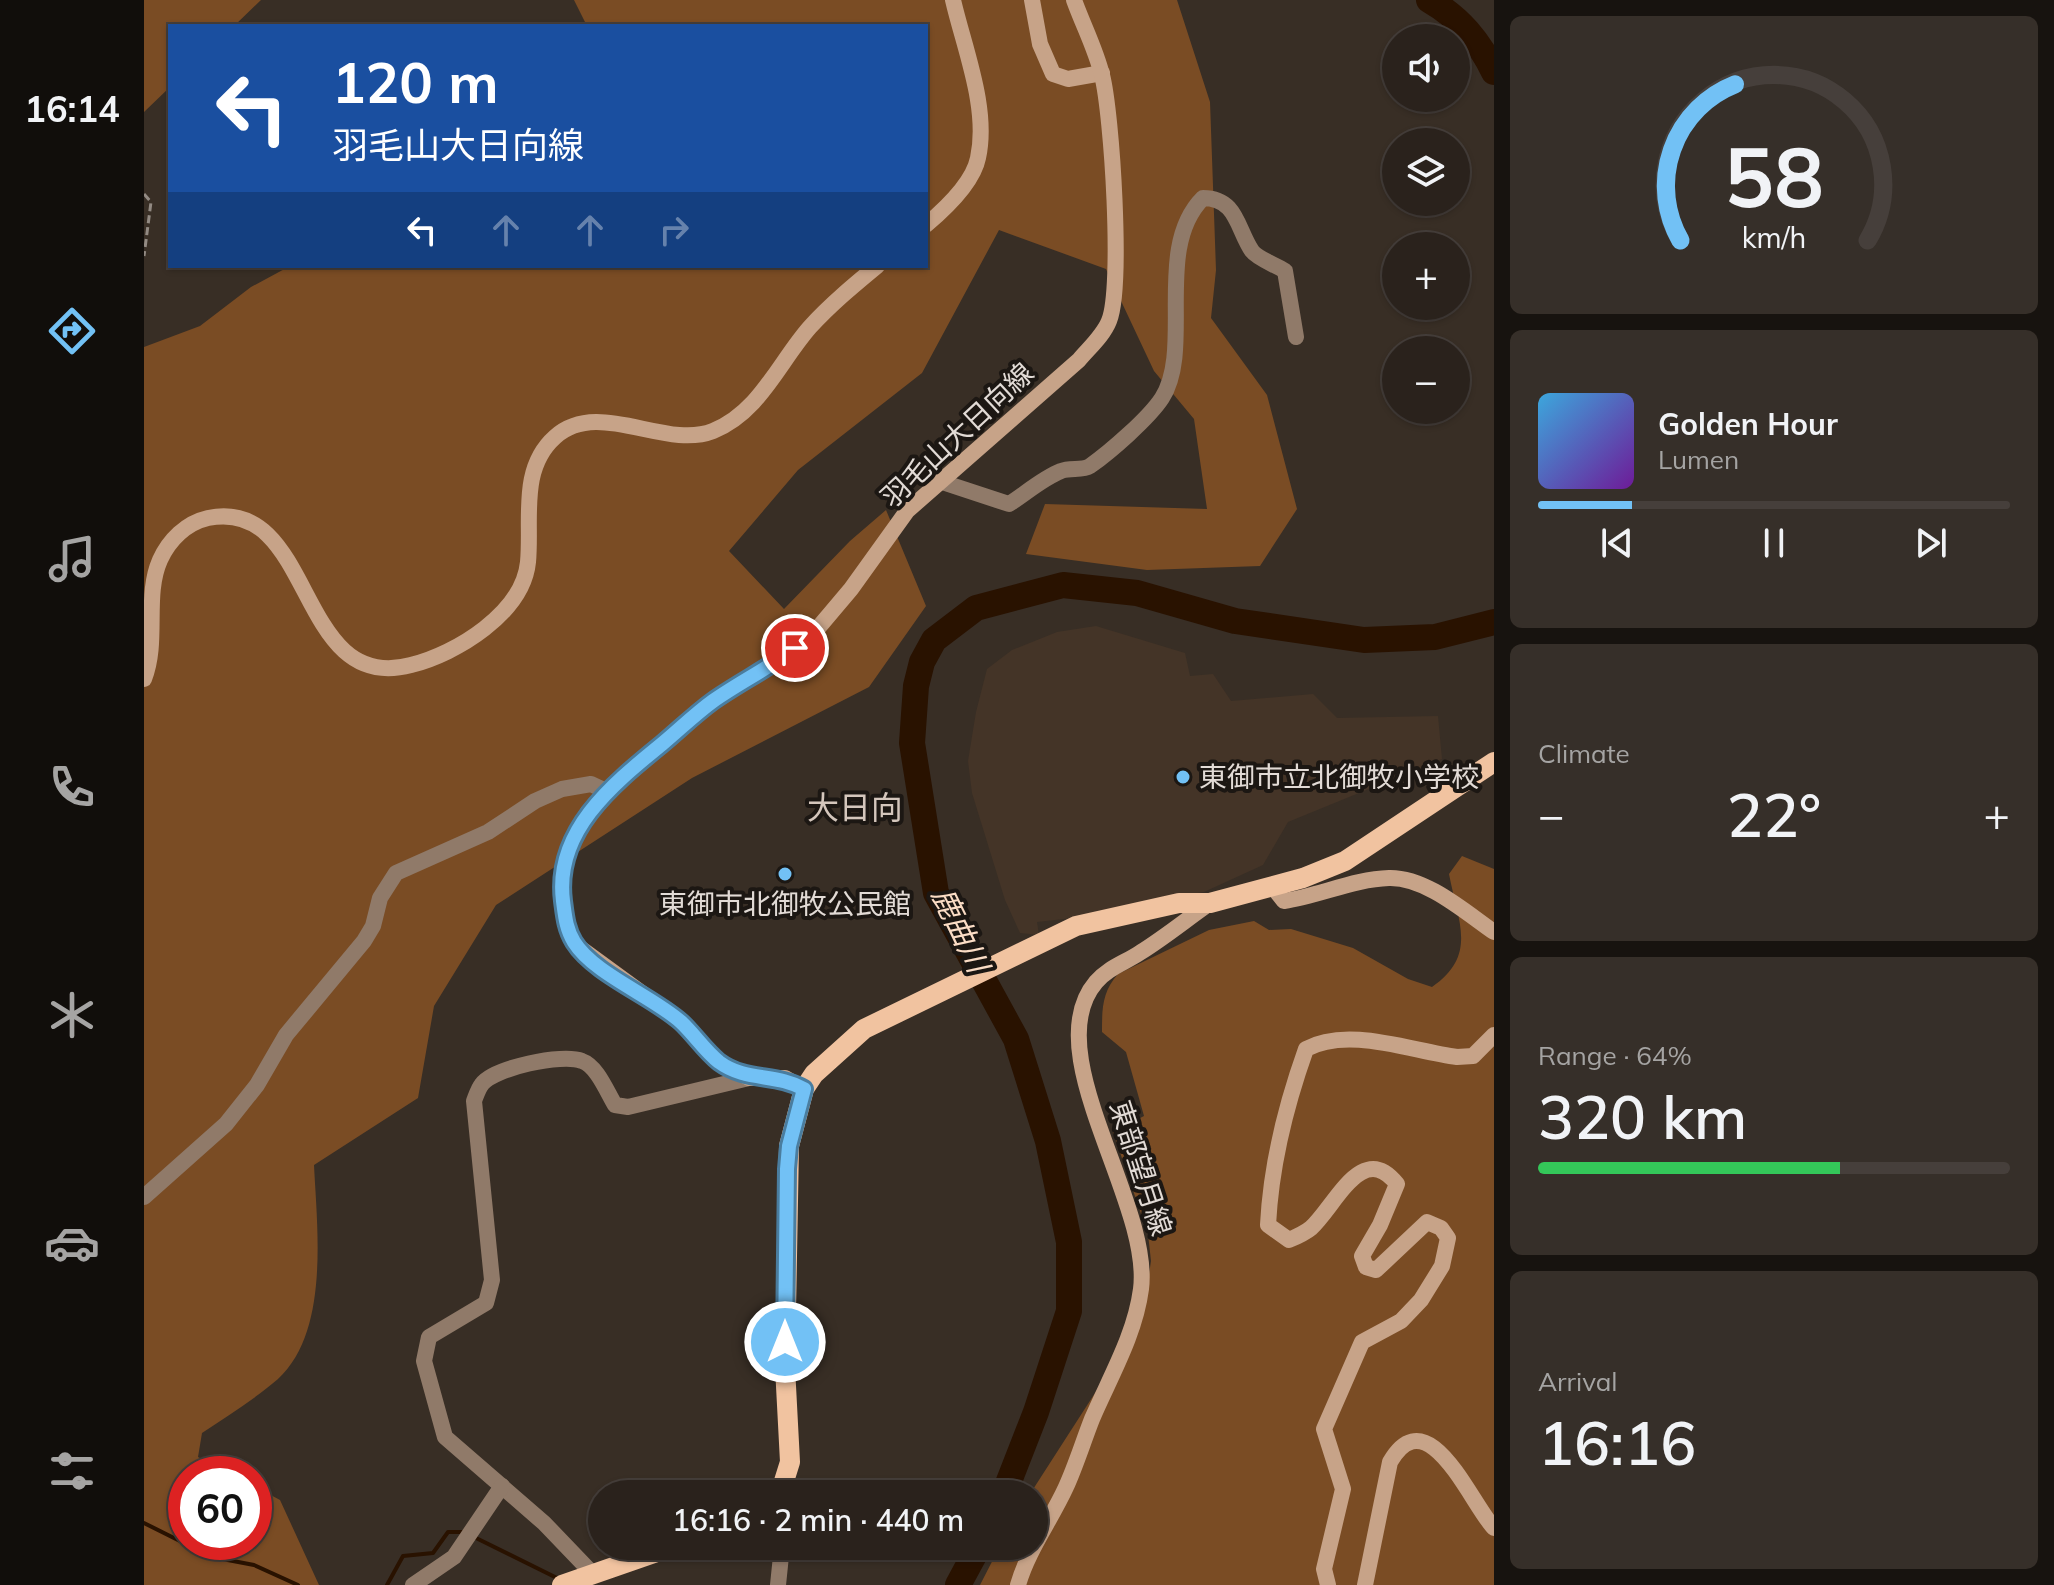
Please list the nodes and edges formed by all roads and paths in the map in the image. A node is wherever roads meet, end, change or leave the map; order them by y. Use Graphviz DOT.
graph roads {
  1 [pos="953,0"];
  2 [pos="1032,0"];
  3 [pos="1074,0"];
  4 [pos="1102,73"];
  5 [pos="144,194"];
  6 [pos="928,223"];
  7 [pos="144,256"];
  8 [pos="875,268"];
  9 [pos="1296,337"];
  10 [pos="939,481"];
  11 [pos="144,679"];
  12 [pos="1494,762"];
  13 [pos="608,792"];
  14 [pos="1273,887"];
  15 [pos="1210,903"];
  16 [pos="1494,932"];
  17 [pos="1494,1035"];
  18 [pos="749,1078"];
  19 [pos="804,1089"];
  20 [pos="144,1197"];
  21 [pos="784,1480"];
  22 [pos="502,1486"];
  23 [pos="1494,1528"];
  24 [pos="629,1560"];
  25 [pos="781,1560"];
  26 [pos="591,1572"];
  27 [pos="413,1585"];
  28 [pos="562,1585"];
  29 [pos="778,1585"];
  30 [pos="1018,1585"];
  31 [pos="1328,1585"];
  32 [pos="1365,1585"];
  1 -- 6 [label="main road"];
  2 -- 4 [label="main road"];
  3 -- 4 [label="main road, 羽毛山大日向線"];
  4 -- 10 [label="main road, 羽毛山大日向線"];
  5 -- 7 [label="path"];
  8 -- 11 [label="main road"];
  9 -- 10 [label="street"];
  10 -- 13 [label="main road, 羽毛山大日向線"];
  12 -- 14 [label="main road"];
  13 -- 18 [label="main road, 羽毛山大日向線"];
  13 -- 20 [label="street"];
  14 -- 15 [label="main road"];
  14 -- 16 [label="main road"];
  15 -- 19 [label="main road"];
  15 -- 30 [label="main road, 東部望月線"];
  17 -- 31 [label="main road"];
  18 -- 19 [label="main road, 羽毛山大日向線"];
  18 -- 22 [label="street"];
  19 -- 21 [label="main road"];
  22 -- 26 [label="street"];
  22 -- 27 [label="street"];
  23 -- 32 [label="main road"];
  24 -- 26 [label="main road"];
  25 -- 29 [label="street"];
  26 -- 28 [label="main road"];
}
